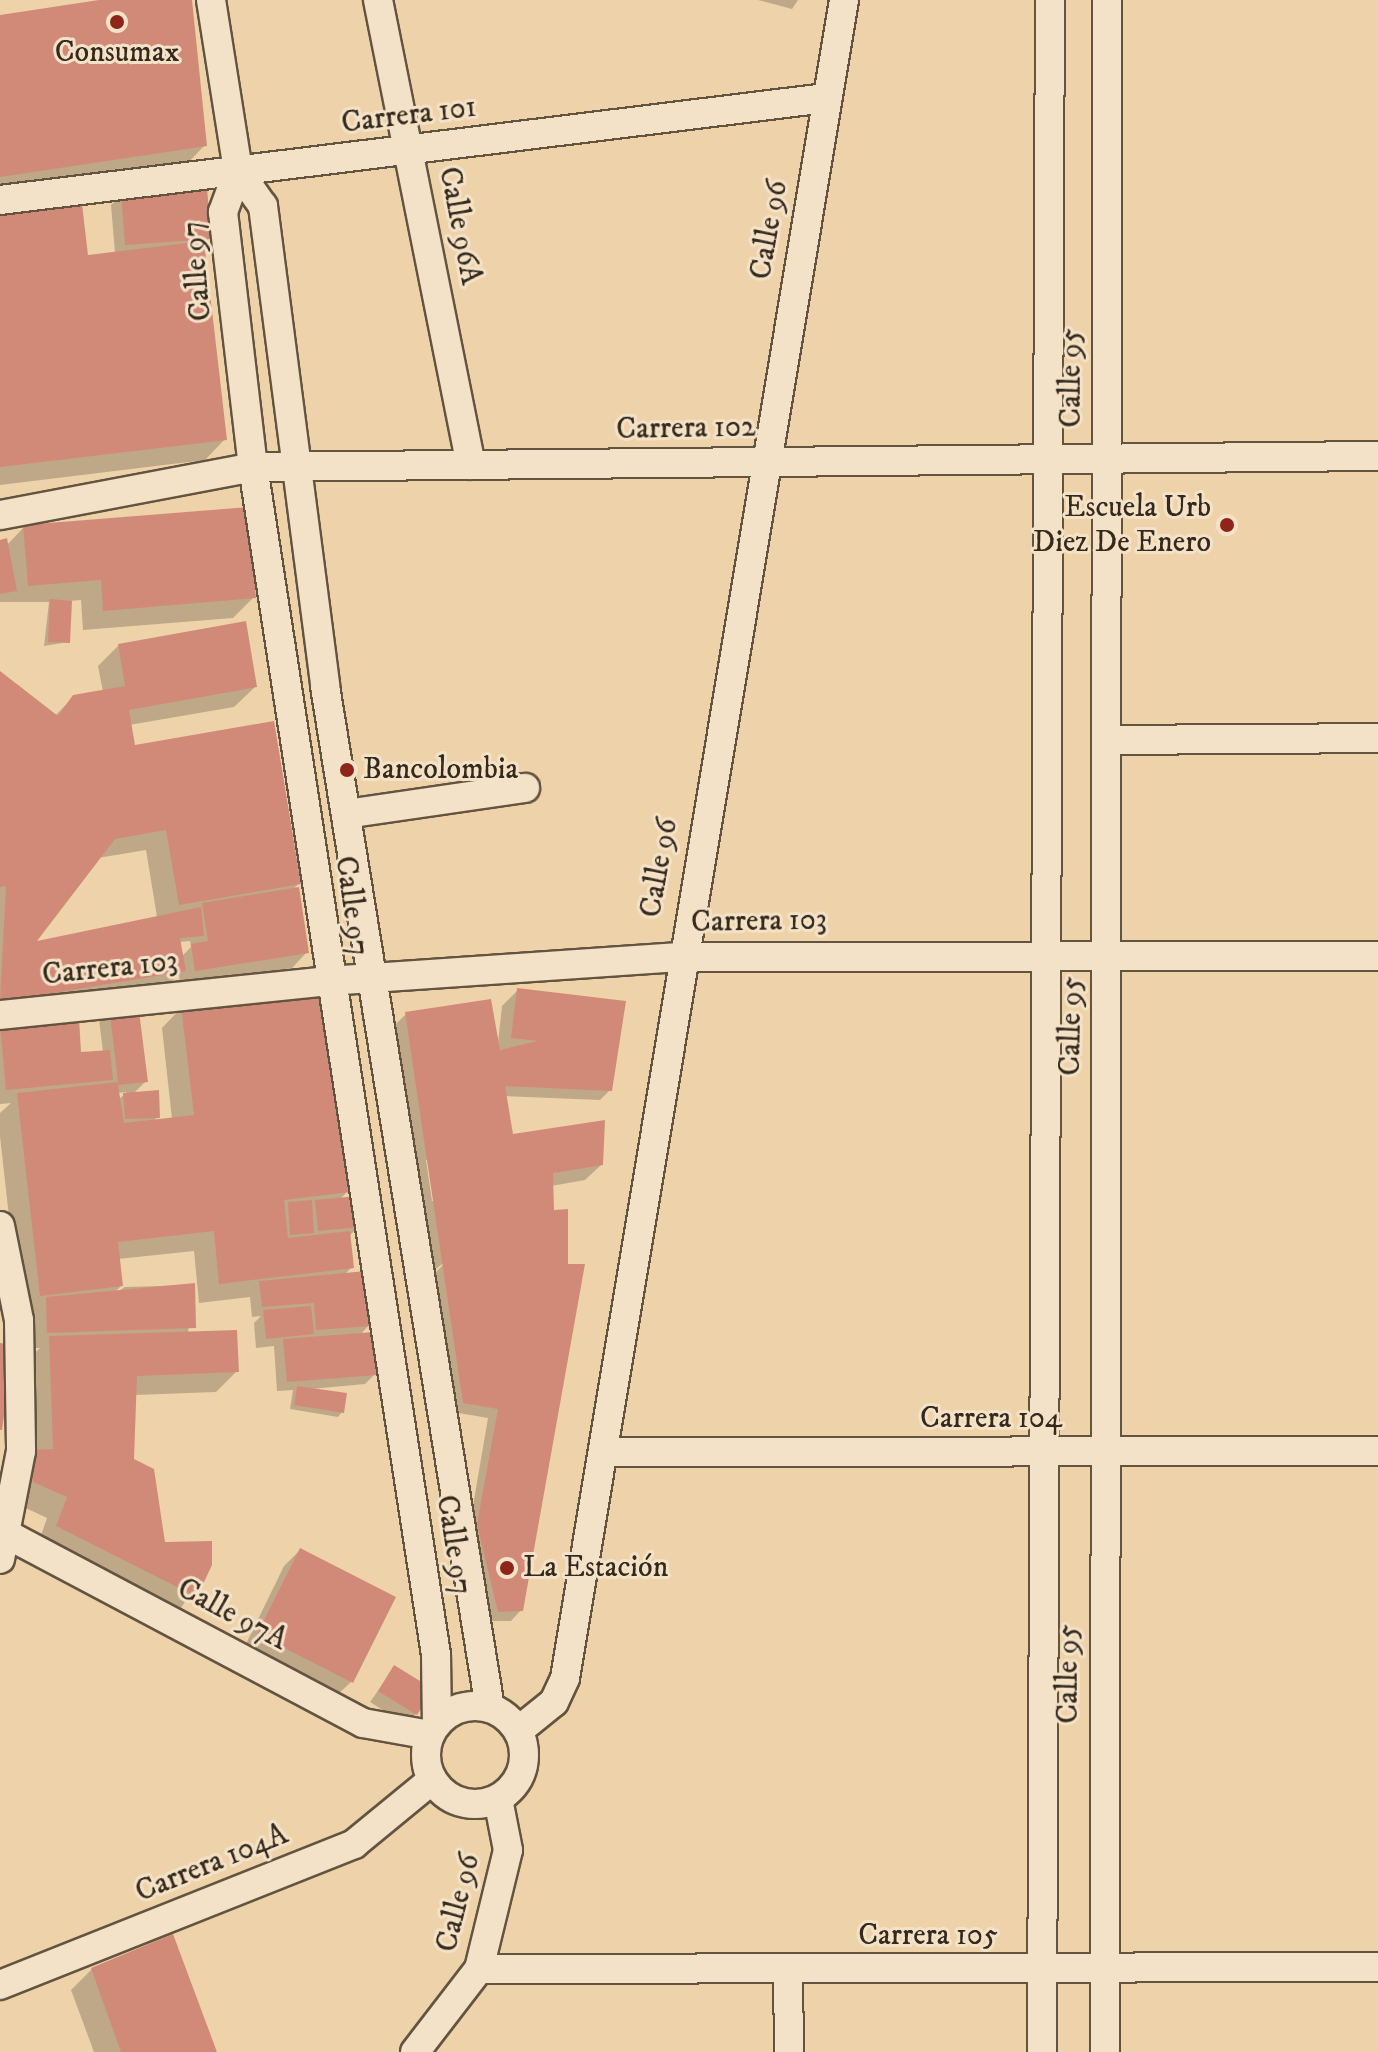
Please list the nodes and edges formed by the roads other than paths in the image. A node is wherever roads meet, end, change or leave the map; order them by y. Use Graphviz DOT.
graph roads {
  1 [pos="211,0"];
  2 [pos="378,0"];
  3 [pos="844,0"];
  4 [pos="1050,0"];
  5 [pos="1107,0"];
  6 [pos="826,98"];
  7 [pos="409,150"];
  8 [pos="238,171"];
  9 [pos="0,200"];
  10 [pos="1378,456"];
  11 [pos="1048,459"];
  12 [pos="1106,459"];
  13 [pos="765,462"];
  14 [pos="471,465"];
  15 [pos="253,467"];
  16 [pos="293,467"];
  17 [pos="0,515"];
  18 [pos="1378,738"];
  19 [pos="1106,740"];
  20 [pos="525,788"];
  21 [pos="346,814"];
  22 [pos="1046,953"];
  23 [pos="1107,953"];
  24 [pos="1378,956"];
  25 [pos="680,957"];
  26 [pos="371,979"];
  27 [pos="327,981"];
  28 [pos="0,1015"];
  29 [pos="0,1226"];
  30 [pos="9,1320"];
  31 [pos="1378,1451"];
  32 [pos="604,1452"];
  33 [pos="1102,1453"];
  34 [pos="1043,1454"];
  35 [pos="5,1547"];
  36 [pos="490,1708"];
  37 [pos="433,1729"];
  38 [pos="518,1731"];
  39 [pos="432,1780"];
  40 [pos="498,1799"];
  41 [pos="1378,1967"];
  42 [pos="479,1969"];
  43 [pos="1043,1969"];
  44 [pos="1106,1969"];
  45 [pos="788,1971"];
  46 [pos="0,1985"];
  47 [pos="427,2047"];
  48 [pos="789,2052"];
  49 [pos="1042,2052"];
  50 [pos="1105,2052"];
  1 -- 8 [label="street"];
  2 -- 7 [label="street, Calle 96A"];
  3 -- 6 [label="street, Calle 96"];
  4 -- 11 [label="street, Calle 95"];
  5 -- 12 [label="street, Calle 95"];
  6 -- 7 [label="street, Carrera 101"];
  6 -- 13 [label="street, Calle 96"];
  7 -- 8 [label="street, Carrera 101"];
  7 -- 14 [label="street, Calle 96A"];
  8 -- 9 [label="street, Carrera 101"];
  8 -- 15 [label="street, Calle 97"];
  8 -- 16 [label="street, Calle 97"];
  10 -- 12 [label="street, Carrera 102"];
  11 -- 12 [label="street, Carrera 102"];
  11 -- 13 [label="street, Carrera 102"];
  11 -- 22 [label="street, Calle 95"];
  12 -- 19 [label="street, Calle 95"];
  13 -- 14 [label="street, Carrera 102"];
  13 -- 25 [label="street, Calle 96"];
  14 -- 16 [label="street, Carrera 102"];
  15 -- 16 [label="street, Carrera 102"];
  15 -- 17 [label="street, Carrera 102"];
  15 -- 27 [label="street, Calle 97"];
  16 -- 21 [label="street, Calle 97"];
  18 -- 19 [label="street"];
  19 -- 23 [label="street, Calle 95"];
  20 -- 21 [label="street"];
  21 -- 26 [label="street, Calle 97"];
  22 -- 23 [label="street, Carrera 103"];
  22 -- 25 [label="street, Carrera 103"];
  22 -- 34 [label="street, Calle 95"];
  23 -- 24 [label="street, Carrera 103"];
  23 -- 33 [label="street, Calle 95"];
  25 -- 26 [label="street, Carrera 103"];
  25 -- 32 [label="street, Calle 96"];
  26 -- 27 [label="street, Carrera 103"];
  26 -- 36 [label="street, Calle 97"];
  27 -- 28 [label="street, Carrera 103"];
  27 -- 37 [label="street, Calle 97"];
  29 -- 30 [label="street"];
  30 -- 35 [label="street"];
  31 -- 33 [label="street, Carrera 104"];
  32 -- 34 [label="street, Carrera 104"];
  32 -- 38 [label="street, Calle 96"];
  33 -- 34 [label="street, Carrera 104"];
  33 -- 44 [label="street, Calle 95"];
  34 -- 43 [label="street, Calle 95"];
  35 -- 37 [label="street, Calle 97A"];
  36 -- 37 [label="street"];
  36 -- 38 [label="street"];
  37 -- 39 [label="street"];
  38 -- 40 [label="street"];
  39 -- 40 [label="street"];
  39 -- 46 [label="street, Carrera 104A"];
  40 -- 42 [label="street, Calle 96"];
  41 -- 44 [label="street, Carrera 105"];
  42 -- 45 [label="street, Carrera 105"];
  42 -- 47 [label="street, Calle 96"];
  43 -- 44 [label="street, Carrera 105"];
  43 -- 45 [label="street, Carrera 105"];
  43 -- 49 [label="street, Calle 95"];
  44 -- 50 [label="street, Calle 95"];
  45 -- 48 [label="street"];
}
